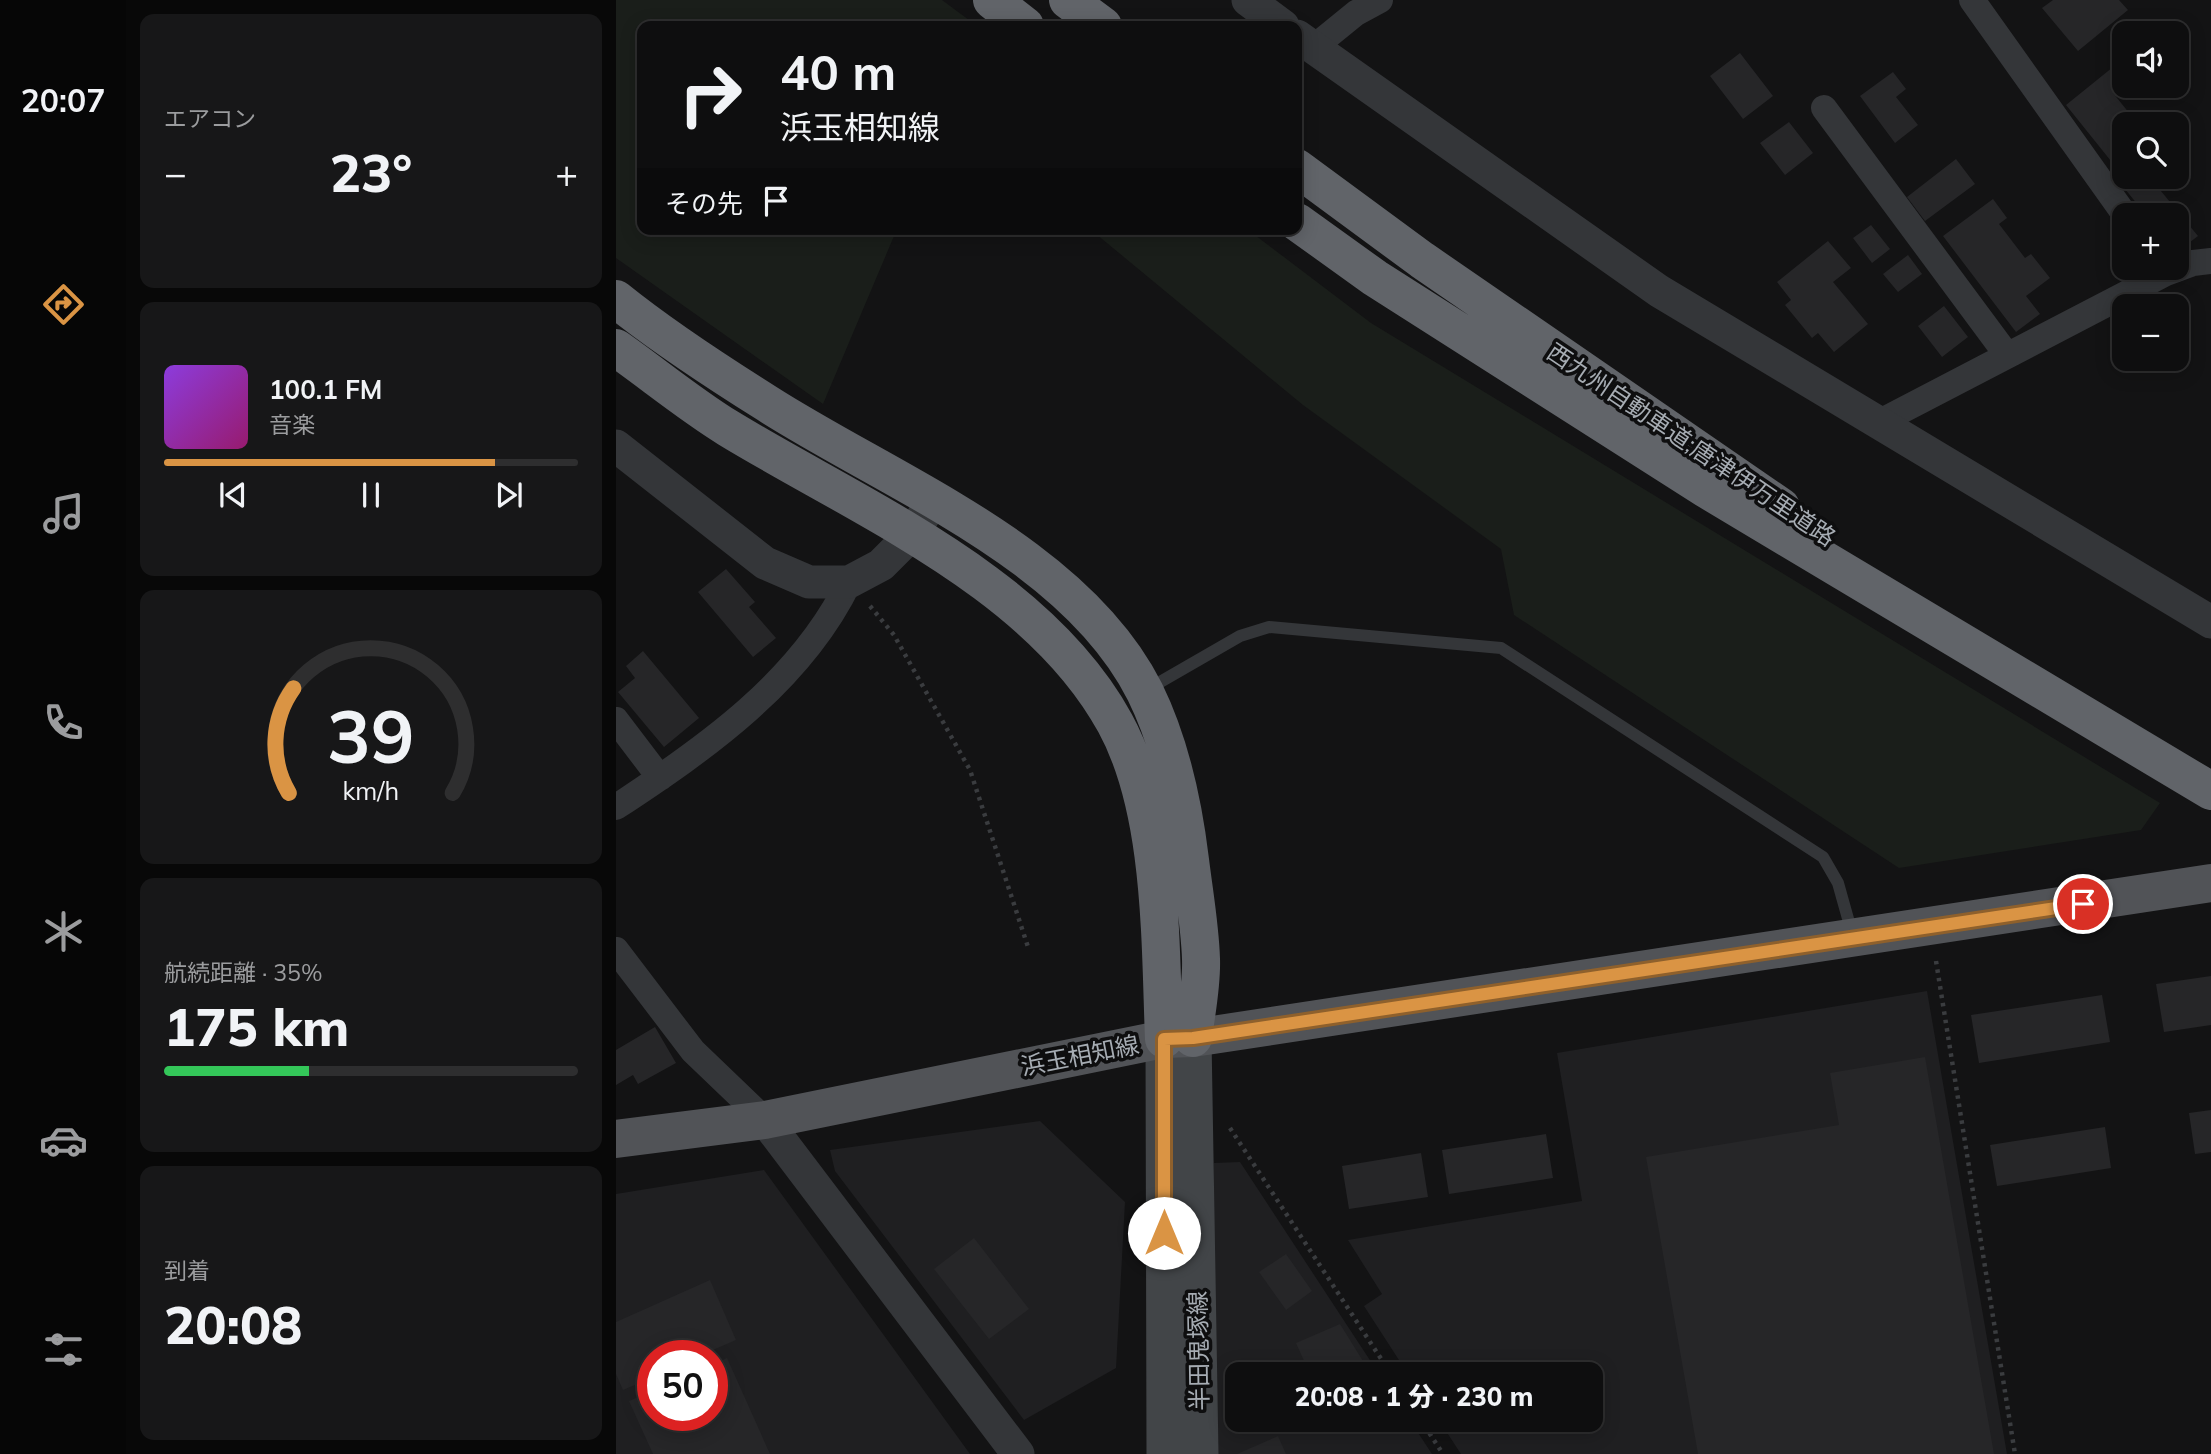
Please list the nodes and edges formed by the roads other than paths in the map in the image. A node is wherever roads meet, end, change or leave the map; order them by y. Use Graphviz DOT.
graph roads {
  1 [pos="992,0"];
  2 [pos="1068,0"];
  3 [pos="1248,0"];
  4 [pos="1380,0"];
  5 [pos="1972,0"];
  6 [pos="1019,21"];
  7 [pos="1096,21"];
  8 [pos="1276,21"];
  9 [pos="1305,42"];
  10 [pos="1825,108"];
  11 [pos="1302,172"];
  12 [pos="2116,203"];
  13 [pos="1302,226"];
  14 [pos="2211,261"];
  15 [pos="2189,264"];
  16 [pos="2146,280"];
  17 [pos="616,299"];
  18 [pos="616,348"];
  19 [pos="2007,355"];
  20 [pos="1876,424"];
  21 [pos="616,446"];
  22 [pos="934,500"];
  23 [pos="911,535"];
  24 [pos="849,582"];
  25 [pos="2211,622"];
  26 [pos="1144,691"];
  27 [pos="2089,718"];
  28 [pos="616,720"];
  29 [pos="660,778"];
  30 [pos="2211,791"];
  31 [pos="616,807"];
  32 [pos="2211,883"];
  33 [pos="1854,940"];
  34 [pos="616,950"];
  35 [pos="1178,1039"];
  36 [pos="765,1120"];
  37 [pos="616,1139"];
  38 [pos="1018,1454"];
  39 [pos="1165,1454"];
  40 [pos="1200,1454"];
  1 -- 6 [label="highway"];
  2 -- 7 [label="highway"];
  3 -- 8 [label="street"];
  4 -- 9 [label="street"];
  5 -- 12 [label="street"];
  9 -- 20 [label="street"];
  10 -- 19 [label="street"];
  11 -- 27 [label="highway, 西九州自動車道;唐津伊万里道路"];
  13 -- 27 [label="highway, 西九州自動車道;唐津伊万里道路"];
  14 -- 15 [label="street"];
  16 -- 19 [label="street"];
  17 -- 22 [label="highway"];
  18 -- 23 [label="highway"];
  19 -- 20 [label="street"];
  20 -- 25 [label="street"];
  21 -- 24 [label="street"];
  22 -- 23 [label="street"];
  22 -- 26 [label="highway"];
  23 -- 24 [label="street"];
  23 -- 35 [label="highway"];
  24 -- 29 [label="street"];
  26 -- 33 [label="lane"];
  26 -- 35 [label="highway"];
  27 -- 30 [label="highway, 西九州自動車道;唐津伊万里道路"];
  28 -- 29 [label="street"];
  29 -- 31 [label="street"];
  32 -- 33 [label="main road, 浜玉相知線"];
  33 -- 35 [label="main road, 浜玉相知線"];
  34 -- 36 [label="street"];
  35 -- 36 [label="main road, 浜玉相知線"];
  35 -- 39 [label="main road, 半田鬼塚線"];
  35 -- 40 [label="main road, 半田鬼塚線"];
  36 -- 37 [label="main road, 浜玉相知線"];
  36 -- 38 [label="street"];
}
